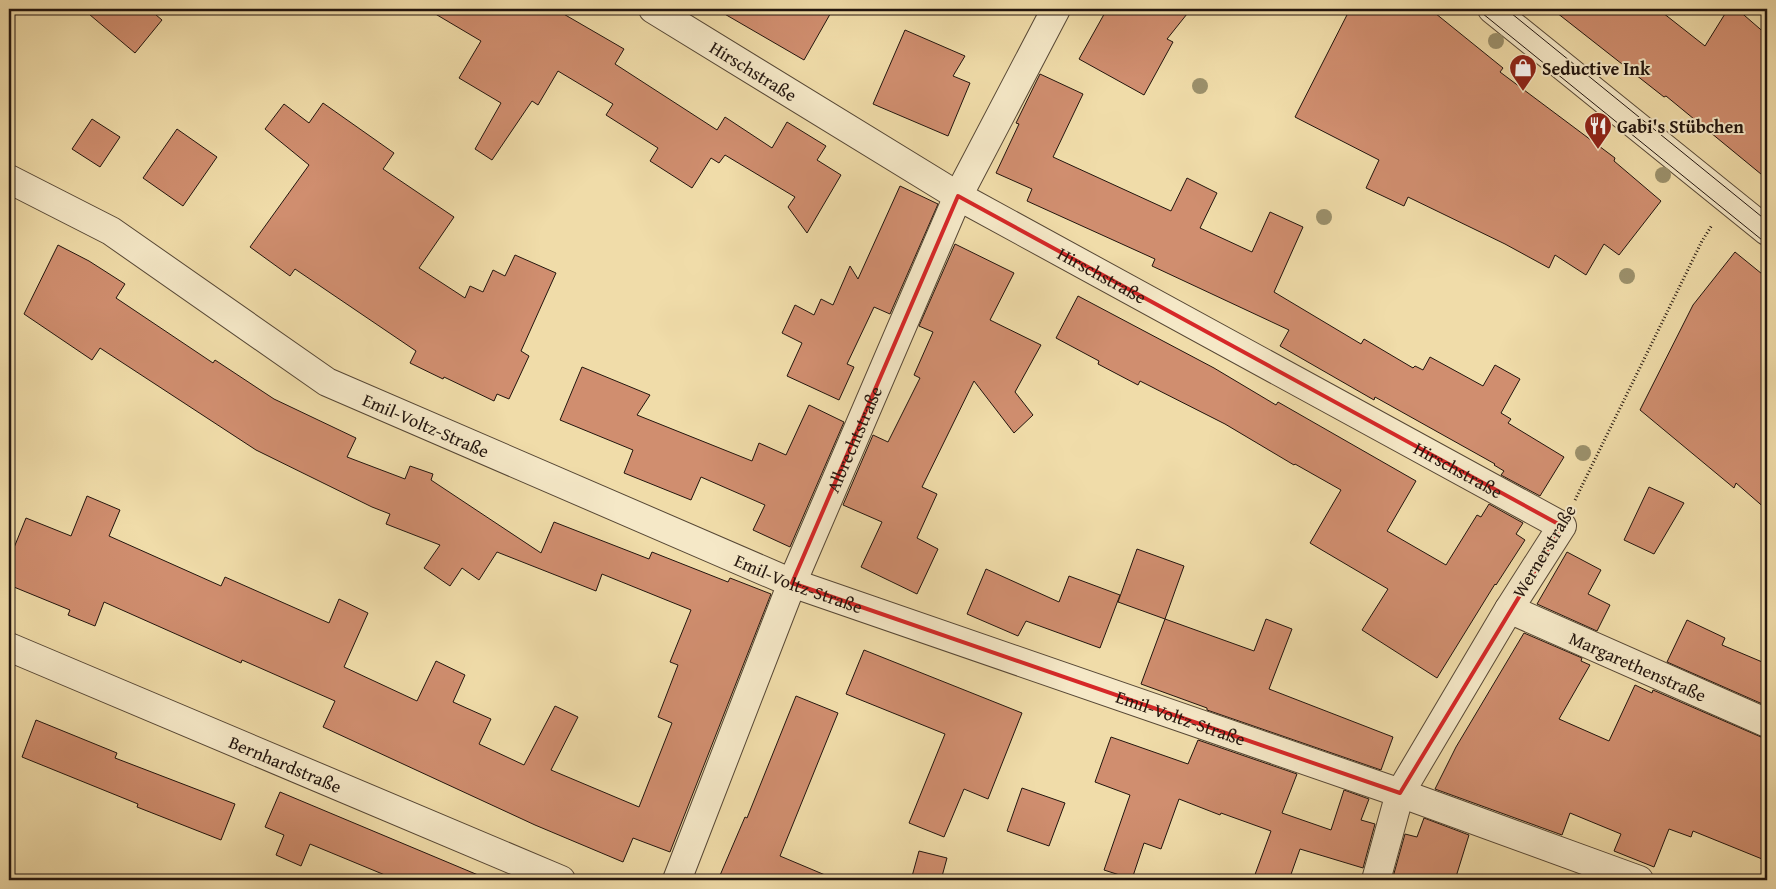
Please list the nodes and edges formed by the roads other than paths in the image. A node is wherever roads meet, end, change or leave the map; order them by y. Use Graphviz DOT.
graph roads {
  1 [pos="652,9"];
  2 [pos="1056,9"];
  3 [pos="1492,9"];
  4 [pos="9,179"];
  5 [pos="958,196"];
  6 [pos="1767,231"];
  7 [pos="1562,526"];
  8 [pos="792,583"];
  9 [pos="1509,609"];
  10 [pos="9,646"];
  11 [pos="1767,723"];
  12 [pos="1400,793"];
  13 [pos="561,880"];
  14 [pos="677,880"];
  15 [pos="1376,880"];
  16 [pos="1639,880"];
  1 -- 5 [label="street, Hirschstraße"];
  2 -- 5 [label="street, Albrechtstraße"];
  3 -- 6 [label="street"];
  4 -- 8 [label="street, Emil-Voltz-Straße"];
  5 -- 7 [label="street, Hirschstraße"];
  5 -- 8 [label="street, Albrechtstraße"];
  7 -- 9 [label="street, Wernerstraße"];
  8 -- 12 [label="street, Emil-Voltz-Straße"];
  8 -- 14 [label="street, Albrechtstraße"];
  9 -- 11 [label="street, Margarethenstraße"];
  9 -- 12 [label="street, Wernerstraße"];
  10 -- 13 [label="street, Bernhardstraße"];
  12 -- 15 [label="street, Wernerstraße"];
  12 -- 16 [label="street, Emil-Voltz-Straße"];
}
